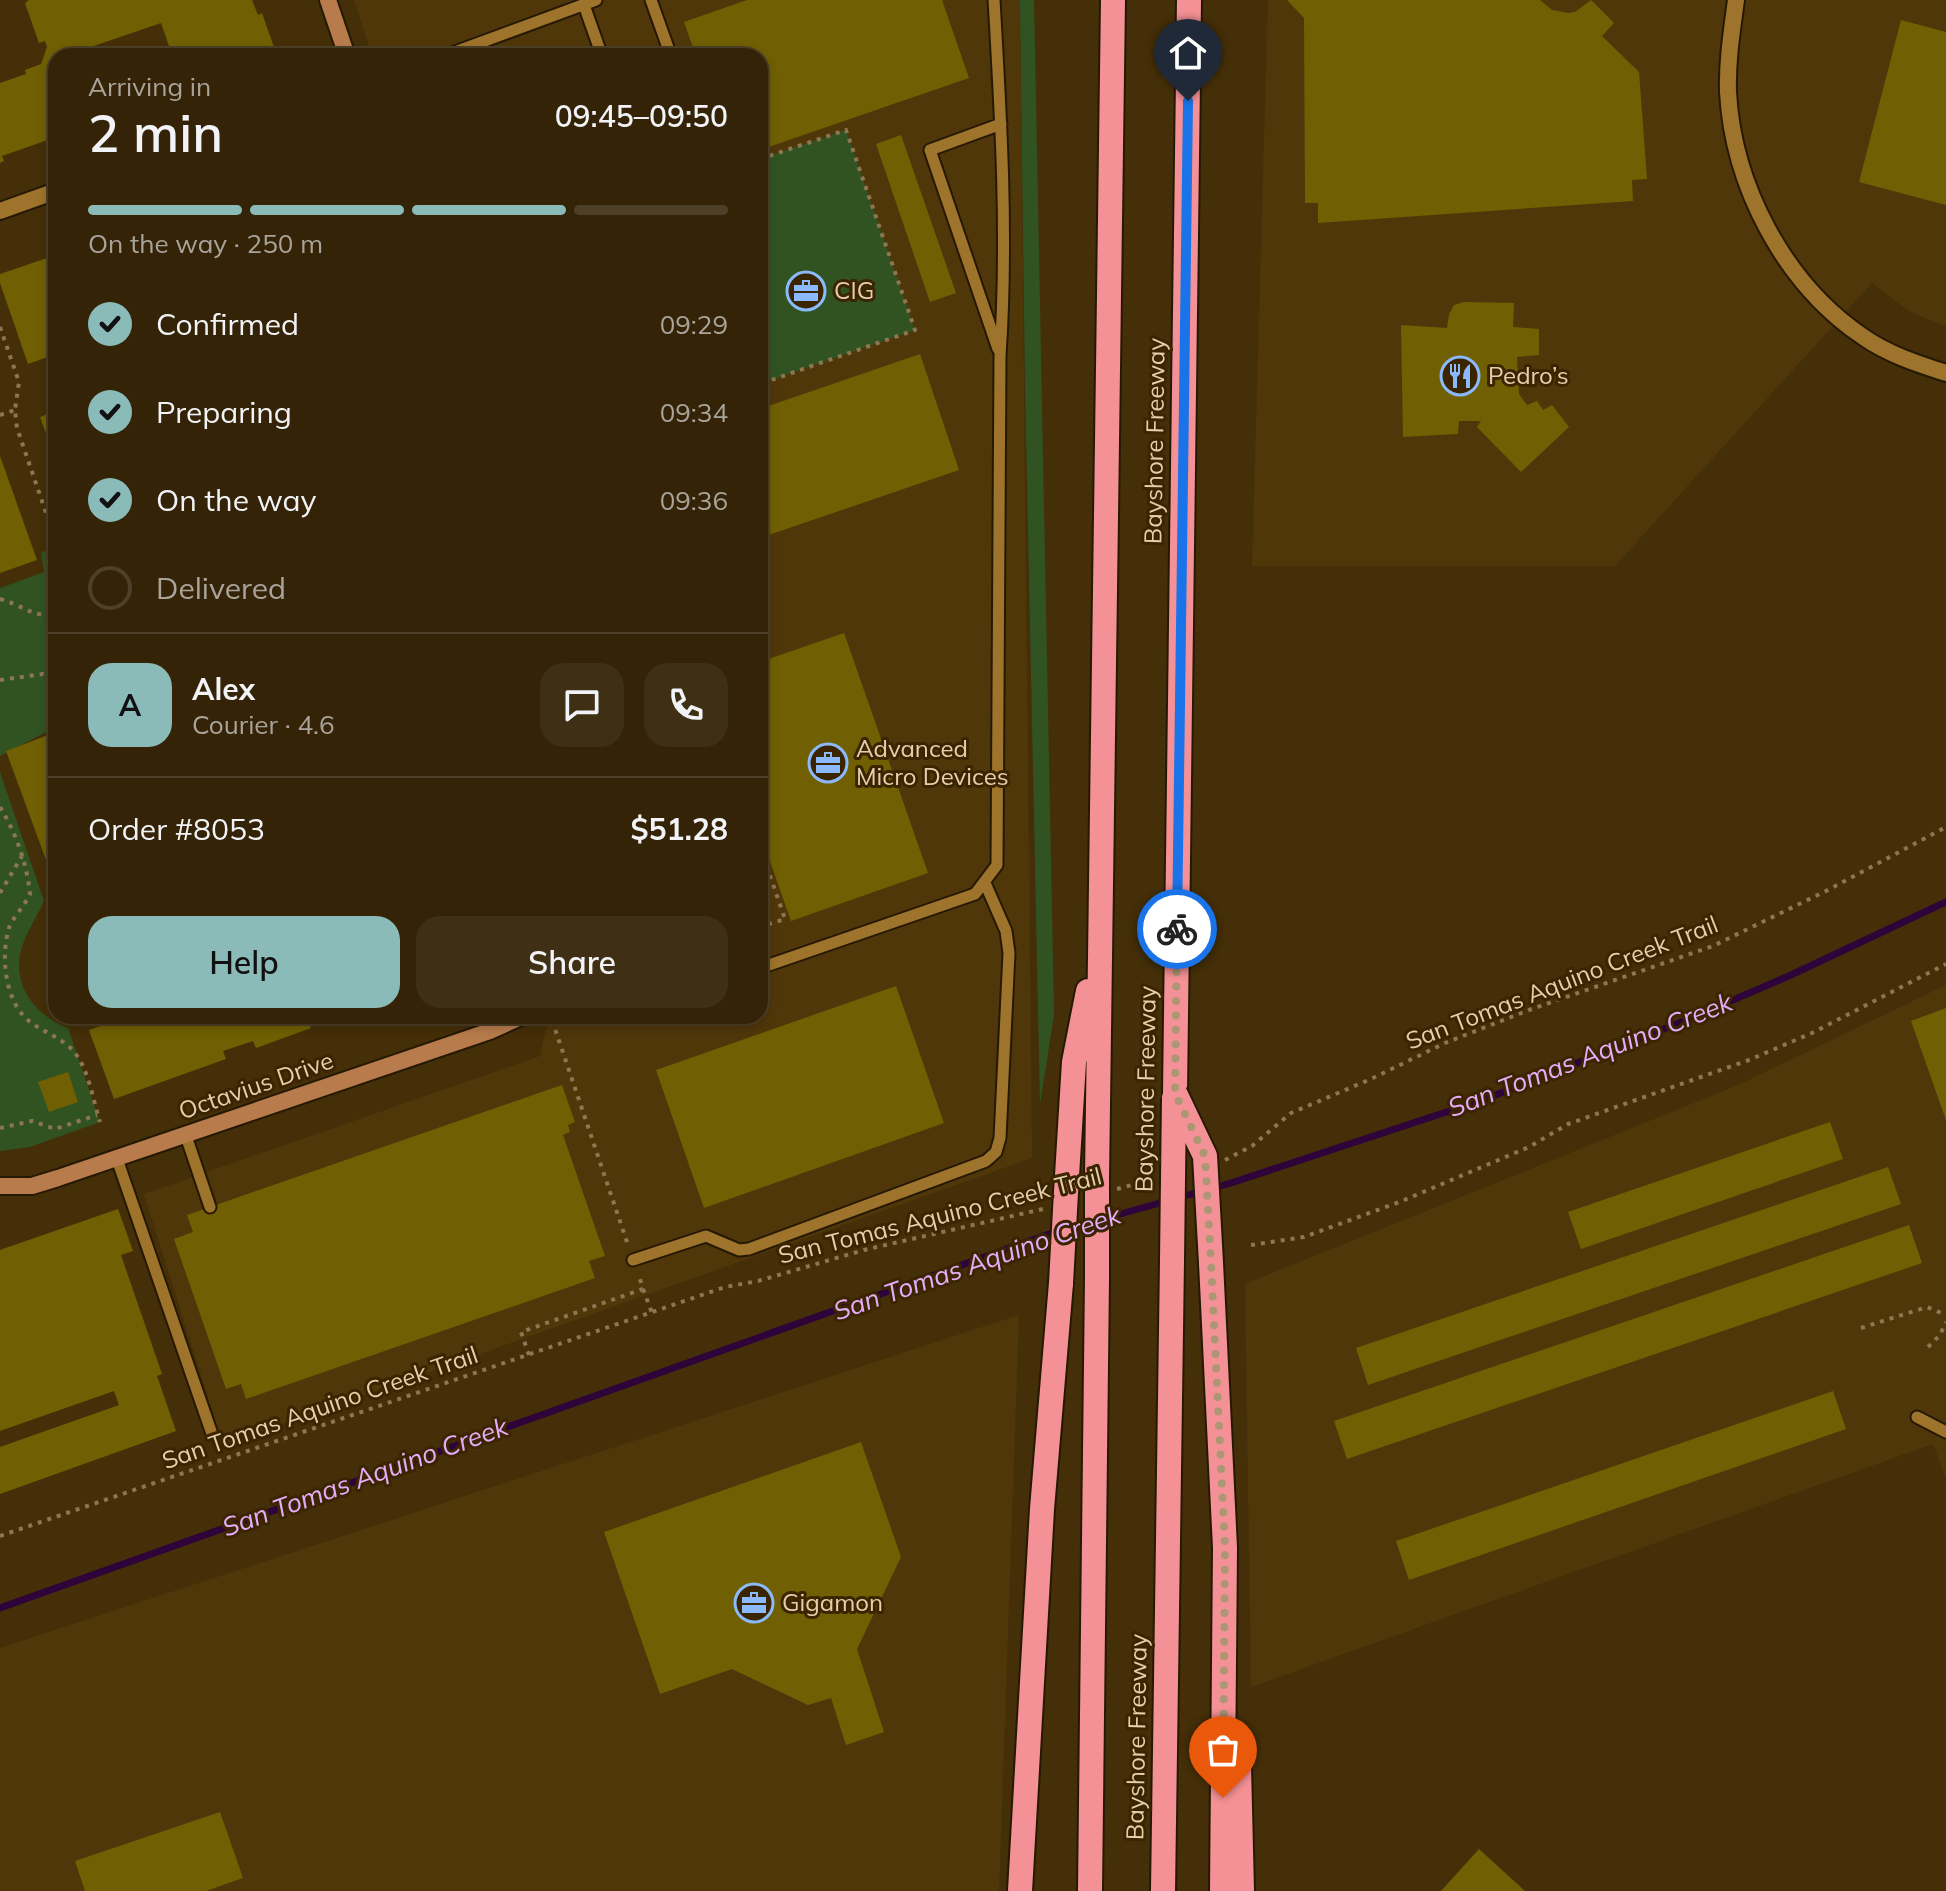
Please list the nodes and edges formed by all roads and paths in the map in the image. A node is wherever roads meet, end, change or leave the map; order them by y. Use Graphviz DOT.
graph roads {
  1 [pos="328,0"];
  2 [pos="596,0"];
  3 [pos="651,0"];
  4 [pos="994,0"];
  5 [pos="1189,0"];
  6 [pos="1205,0"];
  7 [pos="1736,0"];
  8 [pos="584,5"];
  9 [pos="1111,7"];
  10 [pos="344,48"];
  11 [pos="466,48"];
  12 [pos="599,48"];
  13 [pos="668,48"];
  14 [pos="1189,54"];
  15 [pos="1001,124"];
  16 [pos="768,156"];
  17 [pos="48,194"];
  18 [pos="0,211"];
  19 [pos="0,327"];
  20 [pos="1000,356"];
  21 [pos="1946,373"];
  22 [pos="768,381"];
  23 [pos="15,410"];
  24 [pos="0,415"];
  25 [pos="48,519"];
  26 [pos="0,599"];
  27 [pos="48,616"];
  28 [pos="48,675"];
  29 [pos="0,680"];
  30 [pos="0,807"];
  31 [pos="1946,827"];
  32 [pos="22,856"];
  33 [pos="768,870"];
  34 [pos="985,883"];
  35 [pos="0,893"];
  36 [pos="768,924"];
  37 [pos="0,925"];
  38 [pos="8,927"];
  39 [pos="1100,930"];
  40 [pos="1946,964"];
  41 [pos="768,965"];
  42 [pos="505,1024"];
  43 [pos="551,1024"];
  44 [pos="1175,1093"];
  45 [pos="98,1115"];
  46 [pos="100,1122"];
  47 [pos="0,1128"];
  48 [pos="186,1136"];
  49 [pos="117,1159"];
  50 [pos="1218,1162"];
  51 [pos="1158,1178"];
  52 [pos="1105,1185"];
  53 [pos="0,1186"];
  54 [pos="1059,1199"];
  55 [pos="210,1207"];
  56 [pos="1251,1245"];
  57 [pos="633,1260"];
  58 [pos="643,1289"];
  59 [pos="652,1313"];
  60 [pos="1946,1315"];
  61 [pos="1946,1322"];
  62 [pos="1861,1328"];
  63 [pos="1928,1347"];
  64 [pos="529,1355"];
  65 [pos="1917,1417"];
  66 [pos="1946,1432"];
  67 [pos="212,1434"];
  68 [pos="0,1536"];
  69 [pos="1225,1548"];
  70 [pos="1027,1776"];
  71 [pos="1020,1891"];
  72 [pos="1026,1891"];
  73 [pos="1090,1891"];
  74 [pos="1163,1891"];
  75 [pos="1222,1891"];
  76 [pos="1242,1891"];
  1 -- 10 [label="street"];
  2 -- 8 [label="lane"];
  3 -- 13 [label="lane"];
  4 -- 15 [label="lane"];
  5 -- 14 [label="highway, Bayshore Freeway"];
  6 -- 14 [label="highway"];
  7 -- 21 [label="street"];
  8 -- 11 [label="lane"];
  8 -- 12 [label="lane"];
  9 -- 39 [label="highway, Bayshore Freeway"];
  14 -- 44 [label="highway, Bayshore Freeway"];
  15 -- 20 [label="lane"];
  15 -- 20 [label="lane"];
  16 -- 22 [label="path"];
  17 -- 18 [label="street"];
  19 -- 23 [label="path"];
  20 -- 34 [label="lane"];
  23 -- 24 [label="path"];
  23 -- 25 [label="path"];
  26 -- 27 [label="path"];
  28 -- 29 [label="path"];
  30 -- 32 [label="path"];
  31 -- 50 [label="path, San Tomas Aquino Creek Trail"];
  32 -- 35 [label="path"];
  32 -- 38 [label="path"];
  33 -- 36 [label="path"];
  34 -- 41 [label="lane"];
  34 -- 57 [label="lane"];
  37 -- 38 [label="path"];
  38 -- 45 [label="path"];
  39 -- 52 [label="highway, Bayshore Freeway"];
  39 -- 54 [label="highway"];
  40 -- 56 [label="path"];
  42 -- 48 [label="street, Octavius Drive"];
  43 -- 57 [label="path"];
  44 -- 69 [label="highway, bridge"];
  44 -- 74 [label="highway, Bayshore Freeway, bridge"];
  45 -- 46 [label="path"];
  45 -- 47 [label="path"];
  48 -- 49 [label="street, Octavius Drive"];
  48 -- 55 [label="lane"];
  49 -- 53 [label="street, Octavius Drive"];
  49 -- 67 [label="lane"];
  51 -- 52 [label="path, San Tomas Aquino Creek Trail"];
  52 -- 73 [label="highway, Bayshore Freeway, bridge"];
  54 -- 59 [label="path, San Tomas Aquino Creek Trail"];
  54 -- 70 [label="highway, bridge"];
  57 -- 58 [label="path"];
  58 -- 59 [label="path"];
  58 -- 64 [label="path"];
  59 -- 64 [label="path, San Tomas Aquino Creek Trail"];
  60 -- 62 [label="path"];
  61 -- 63 [label="path"];
  64 -- 68 [label="path, San Tomas Aquino Creek Trail"];
  65 -- 66 [label="lane"];
  69 -- 75 [label="highway"];
  69 -- 76 [label="highway"];
  70 -- 71 [label="highway"];
  70 -- 72 [label="highway"];
}
